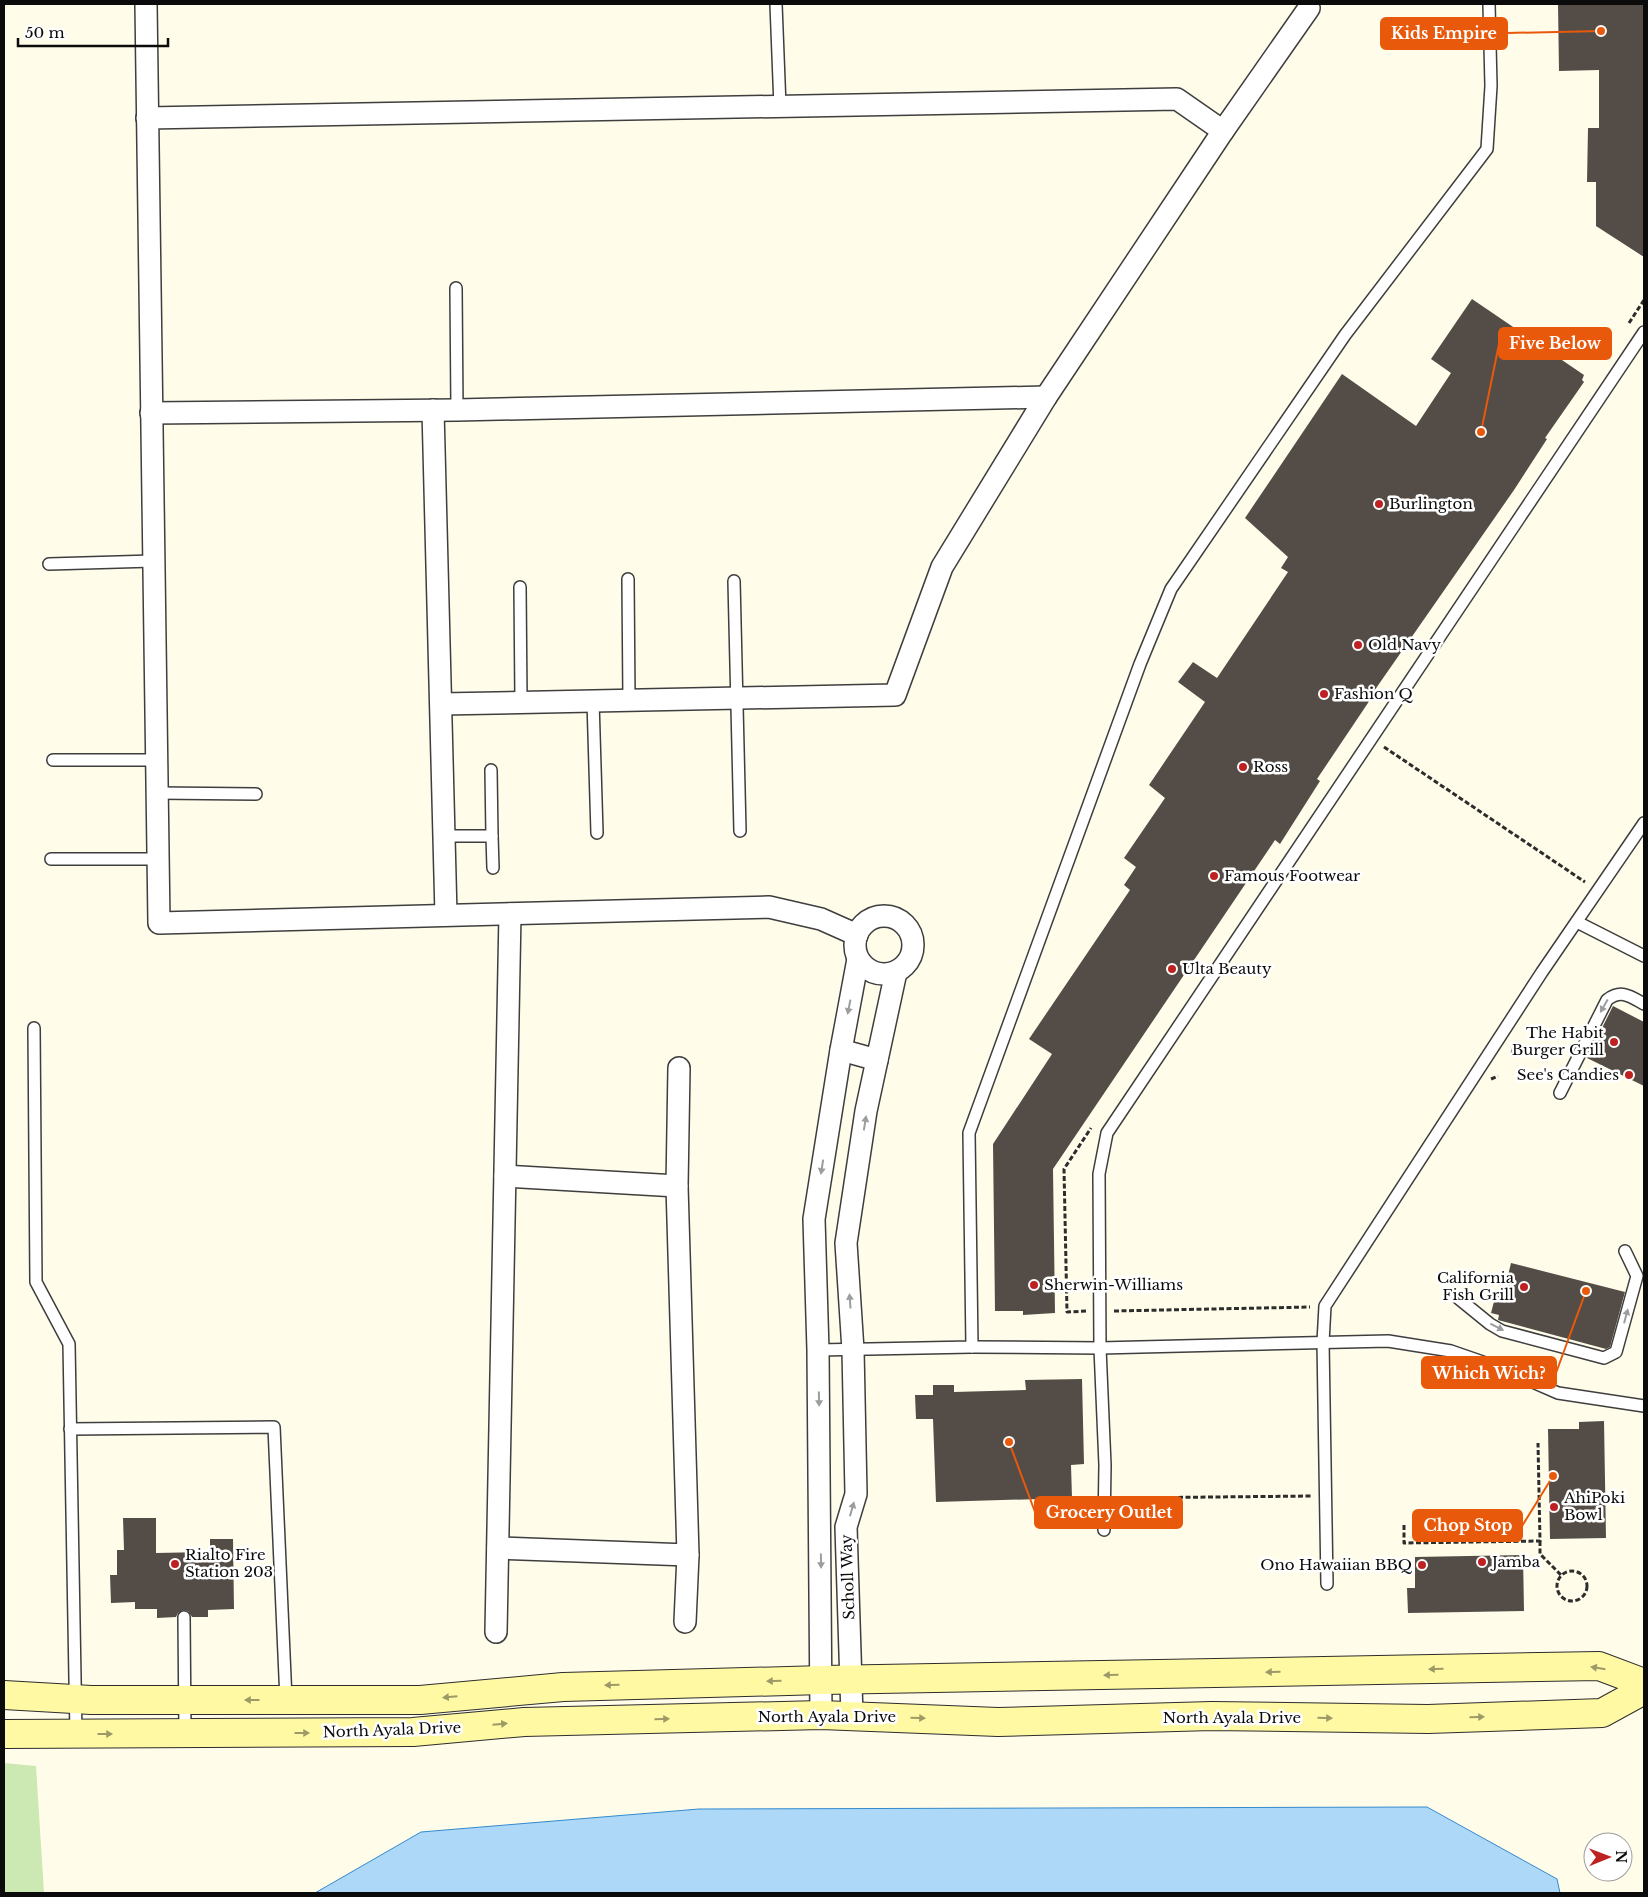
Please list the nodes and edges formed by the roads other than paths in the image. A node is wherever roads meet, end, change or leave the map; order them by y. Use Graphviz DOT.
graph roads {
  1 [pos="146,4"];
  2 [pos="776,4"];
  3 [pos="1489,4"];
  4 [pos="1309,8"];
  5 [pos="780,107"];
  6 [pos="147,118"];
  7 [pos="1223,131"];
  8 [pos="456,288"];
  9 [pos="1644,332"];
  10 [pos="1046,397"];
  11 [pos="433,410"];
  12 [pos="457,410"];
  13 [pos="151,413"];
  14 [pos="153,561"];
  15 [pos="49,564"];
  16 [pos="628,579"];
  17 [pos="734,581"];
  18 [pos="520,587"];
  19 [pos="736,698"];
  20 [pos="521,701"];
  21 [pos="594,701"];
  22 [pos="629,701"];
  23 [pos="441,704"];
  24 [pos="53,760"];
  25 [pos="156,760"];
  26 [pos="491,770"];
  27 [pos="157,793"];
  28 [pos="256,794"];
  29 [pos="1644,823"];
  30 [pos="740,831"];
  31 [pos="597,832"];
  32 [pos="444,836"];
  33 [pos="492,836"];
  34 [pos="51,859"];
  35 [pos="158,859"];
  36 [pos="493,868"];
  37 [pos="510,914"];
  38 [pos="446,915"];
  39 [pos="1577,922"];
  40 [pos="857,935"];
  41 [pos="1644,956"];
  42 [pos="858,959"];
  43 [pos="896,972"];
  44 [pos="1644,1004"];
  45 [pos="34,1028"];
  46 [pos="841,1050"];
  47 [pos="877,1060"];
  48 [pos="679,1068"];
  49 [pos="1560,1094"];
  50 [pos="505,1176"];
  51 [pos="678,1186"];
  52 [pos="1625,1251"];
  53 [pos="1458,1298"];
  54 [pos="1323,1342"];
  55 [pos="972,1347"];
  56 [pos="1100,1348"];
  57 [pos="818,1350"];
  58 [pos="853,1350"];
  59 [pos="1644,1406"];
  60 [pos="70,1429"];
  61 [pos="1104,1530"];
  62 [pos="498,1548"];
  63 [pos="688,1555"];
  64 [pos="1327,1584"];
  65 [pos="184,1617"];
  66 [pos="685,1622"];
  67 [pos="496,1632"];
  68 [pos="851,1679"];
  69 [pos="823,1680"];
  70 [pos="1644,1683"];
  71 [pos="1644,1690"];
  72 [pos="4,1695"];
  73 [pos="75,1700"];
  74 [pos="184,1700"];
  75 [pos="286,1700"];
  76 [pos="821,1715"];
  77 [pos="852,1716"];
  78 [pos="4,1734"];
  79 [pos="76,1734"];
  80 [pos="185,1734"];
  1 -- 6 [label="street"];
  2 -- 5 [label="lane"];
  3 -- 55 [label="lane"];
  4 -- 7 [label="street"];
  5 -- 6 [label="street"];
  5 -- 7 [label="street"];
  6 -- 13 [label="street"];
  7 -- 10 [label="street"];
  8 -- 12 [label="lane"];
  9 -- 56 [label="lane"];
  10 -- 12 [label="street"];
  10 -- 19 [label="street"];
  11 -- 12 [label="street"];
  11 -- 13 [label="street"];
  11 -- 23 [label="street"];
  13 -- 14 [label="street"];
  14 -- 15 [label="lane"];
  14 -- 25 [label="street"];
  16 -- 22 [label="lane"];
  17 -- 19 [label="lane"];
  18 -- 20 [label="lane"];
  19 -- 22 [label="street"];
  19 -- 30 [label="lane"];
  20 -- 21 [label="street"];
  20 -- 23 [label="street"];
  21 -- 22 [label="street"];
  21 -- 31 [label="lane"];
  23 -- 32 [label="street"];
  24 -- 25 [label="lane"];
  25 -- 27 [label="street"];
  26 -- 33 [label="lane"];
  27 -- 28 [label="lane"];
  27 -- 35 [label="street"];
  29 -- 39 [label="lane"];
  32 -- 33 [label="lane"];
  32 -- 38 [label="street"];
  33 -- 36 [label="lane"];
  34 -- 35 [label="lane"];
  35 -- 38 [label="street"];
  37 -- 38 [label="street"];
  37 -- 40 [label="street"];
  37 -- 50 [label="street"];
  39 -- 41 [label="lane"];
  39 -- 54 [label="lane"];
  40 -- 42 [label="street"];
  40 -- 43 [label="street"];
  42 -- 43 [label="street"];
  42 -- 46 [label="street, Scholl Way, one-way"];
  43 -- 47 [label="street, Scholl Way"];
  44 -- 49 [label="lane, one-way"];
  45 -- 60 [label="lane"];
  46 -- 47 [label="street"];
  46 -- 57 [label="street, Scholl Way, one-way"];
  58 -- 47 [label="street, Scholl Way, one-way"];
  48 -- 51 [label="street"];
  50 -- 51 [label="street"];
  50 -- 62 [label="street"];
  51 -- 63 [label="street"];
  53 -- 52 [label="lane, one-way"];
  54 -- 56 [label="lane"];
  54 -- 59 [label="lane"];
  54 -- 64 [label="lane"];
  55 -- 56 [label="lane"];
  55 -- 58 [label="lane"];
  56 -- 61 [label="lane"];
  57 -- 58 [label="lane"];
  57 -- 69 [label="street, Scholl Way, one-way"];
  68 -- 58 [label="street, Scholl Way, one-way"];
  60 -- 73 [label="lane"];
  60 -- 75 [label="lane"];
  62 -- 63 [label="street"];
  62 -- 67 [label="street"];
  63 -- 66 [label="street"];
  65 -- 74 [label="lane"];
  68 -- 69 [label="main road, North Ayala Drive"];
  70 -- 68 [label="main road, North Ayala Drive, one-way"];
  68 -- 77 [label="street, Scholl Way"];
  69 -- 75 [label="main road, North Ayala Drive, one-way"];
  69 -- 76 [label="street, Scholl Way"];
  77 -- 71 [label="main road, North Ayala Drive, one-way"];
  72 -- 73 [label="main road, North Ayala Drive"];
  73 -- 74 [label="main road, North Ayala Drive"];
  73 -- 79 [label="lane"];
  75 -- 74 [label="main road, North Ayala Drive, one-way"];
  74 -- 80 [label="lane"];
  76 -- 77 [label="main road, North Ayala Drive"];
  80 -- 76 [label="main road, North Ayala Drive, one-way"];
  78 -- 79 [label="main road, North Ayala Drive"];
  79 -- 80 [label="main road, North Ayala Drive, one-way"];
}
